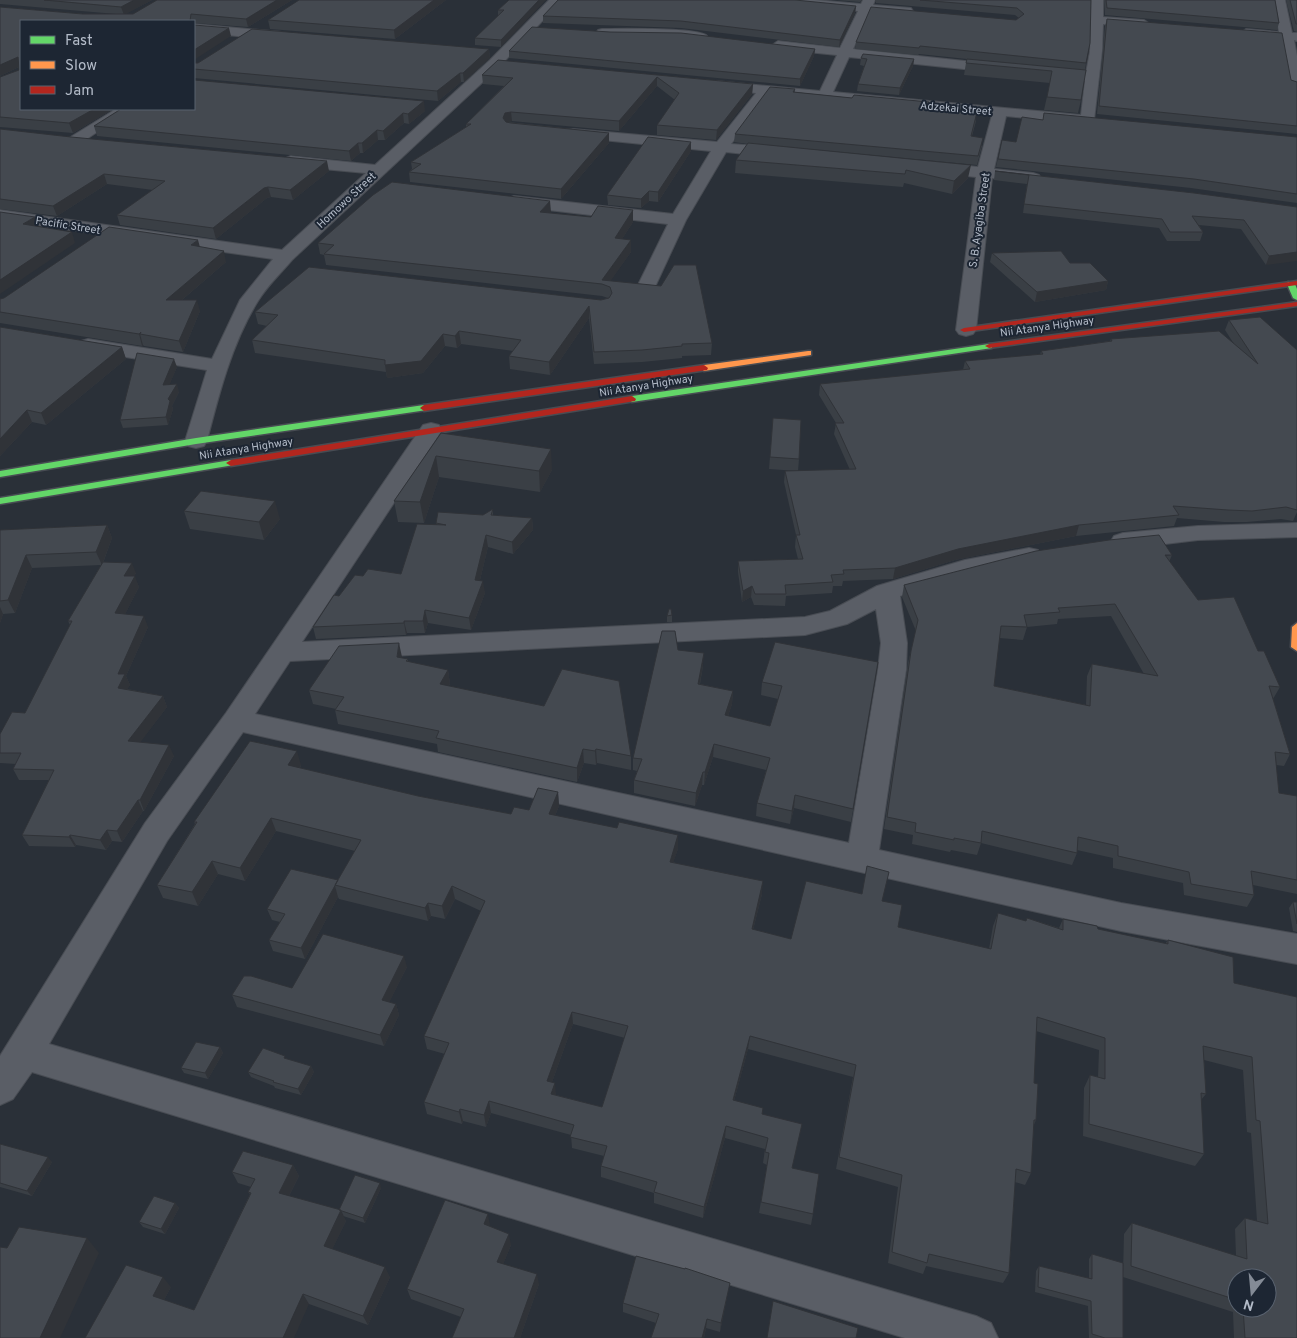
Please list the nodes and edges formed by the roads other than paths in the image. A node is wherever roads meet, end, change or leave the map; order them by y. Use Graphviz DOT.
graph roads {
  1 [pos="556,0"];
  2 [pos="772,0"];
  3 [pos="1097,0"];
  4 [pos="1279,0"];
  5 [pos="868,4"];
  6 [pos="916,12"];
  7 [pos="1096,20"];
  8 [pos="265,24"];
  9 [pos="1157,25"];
  10 [pos="195,28"];
  11 [pos="529,28"];
  12 [pos="547,29"];
  13 [pos="592,32"];
  14 [pos="1236,32"];
  15 [pos="250,34"];
  16 [pos="296,37"];
  17 [pos="715,37"];
  18 [pos="1291,37"];
  19 [pos="234,43"];
  20 [pos="764,43"];
  21 [pos="845,54"];
  22 [pos="1013,70"];
  23 [pos="1033,72"];
  24 [pos="1093,78"];
  25 [pos="697,83"];
  26 [pos="1297,87"];
  27 [pos="765,90"];
  28 [pos="825,95"];
  29 [pos="426,105"];
  30 [pos="446,107"];
  31 [pos="122,110"];
  32 [pos="1000,112"];
  33 [pos="562,132"];
  34 [pos="55,138"];
  35 [pos="74,141"];
  36 [pos="103,144"];
  37 [pos="720,147"];
  38 [pos="799,155"];
  39 [pos="280,160"];
  40 [pos="916,166"];
  41 [pos="379,170"];
  42 [pos="985,173"];
  43 [pos="1048,180"];
  44 [pos="366,183"];
  45 [pos="386,186"];
  46 [pos="503,199"];
  47 [pos="0,215"];
  48 [pos="678,220"];
  49 [pos="108,231"];
  50 [pos="85,247"];
  51 [pos="285,264"];
  52 [pos="1294,284"];
  53 [pos="645,289"];
  54 [pos="1297,298"];
  55 [pos="1297,304"];
  56 [pos="961,331"];
  57 [pos="67,341"];
  58 [pos="821,351"];
  59 [pos="220,366"];
  60 [pos="431,430"];
  61 [pos="196,441"];
  62 [pos="0,474"];
  63 [pos="0,501"];
  64 [pos="1297,530"];
  65 [pos="1104,543"];
  66 [pos="1048,552"];
  67 [pos="886,592"];
  68 [pos="1297,628"];
  69 [pos="1297,647"];
  70 [pos="283,652"];
  71 [pos="236,720"];
  72 [pos="862,859"];
  73 [pos="1297,949"];
  74 [pos="24,1052"];
  75 [pos="0,1087"];
  76 [pos="976,1338"];
  1 -- 11 [label="street, Homowo Street"];
  2 -- 5 [label="street"];
  3 -- 7 [label="street"];
  4 -- 18 [label="street"];
  5 -- 6 [label="street"];
  5 -- 21 [label="street"];
  7 -- 9 [label="street"];
  7 -- 24 [label="street"];
  8 -- 15 [label="street"];
  10 -- 15 [label="street"];
  11 -- 12 [label="street"];
  11 -- 30 [label="street, Homowo Street"];
  13 -- 17 [label="street"];
  14 -- 18 [label="street"];
  15 -- 16 [label="street"];
  15 -- 19 [label="street"];
  18 -- 26 [label="street"];
  20 -- 21 [label="street"];
  21 -- 22 [label="street"];
  21 -- 28 [label="street"];
  23 -- 24 [label="street"];
  24 -- 32 [label="street, Adzekai Street"];
  25 -- 27 [label="street, Adzekai Street"];
  27 -- 28 [label="street, Adzekai Street"];
  27 -- 37 [label="street"];
  28 -- 32 [label="street, Adzekai Street"];
  29 -- 30 [label="street"];
  30 -- 41 [label="street, Homowo Street"];
  31 -- 35 [label="street"];
  32 -- 42 [label="street, S. B. Ayagiba Street"];
  33 -- 37 [label="street"];
  34 -- 35 [label="street"];
  35 -- 36 [label="street"];
  37 -- 38 [label="street"];
  37 -- 48 [label="street"];
  39 -- 41 [label="street"];
  40 -- 42 [label="street"];
  41 -- 44 [label="street, Homowo Street"];
  42 -- 43 [label="street"];
  42 -- 56 [label="street, S. B. Ayagiba Street"];
  44 -- 45 [label="street"];
  44 -- 51 [label="street, Homowo Street"];
  46 -- 48 [label="street"];
  47 -- 49 [label="street, Pacific Street"];
  48 -- 53 [label="street"];
  49 -- 50 [label="street"];
  49 -- 51 [label="street, Pacific Street"];
  51 -- 59 [label="street, Homowo Street"];
  52 -- 54 [label="main road"];
  52 -- 56 [label="main road"];
  55 -- 60 [label="main road, Nii Atanya Highway"];
  57 -- 59 [label="street"];
  58 -- 61 [label="main road"];
  59 -- 61 [label="street, Homowo Street"];
  60 -- 63 [label="main road, Nii Atanya Highway"];
  60 -- 70 [label="street"];
  61 -- 62 [label="main road"];
  64 -- 65 [label="street"];
  66 -- 67 [label="street"];
  67 -- 70 [label="street"];
  67 -- 72 [label="street"];
  68 -- 69 [label="main road"];
  70 -- 71 [label="street"];
  71 -- 72 [label="street"];
  71 -- 74 [label="street"];
  72 -- 73 [label="street"];
  74 -- 75 [label="street"];
  74 -- 76 [label="street"];
}
